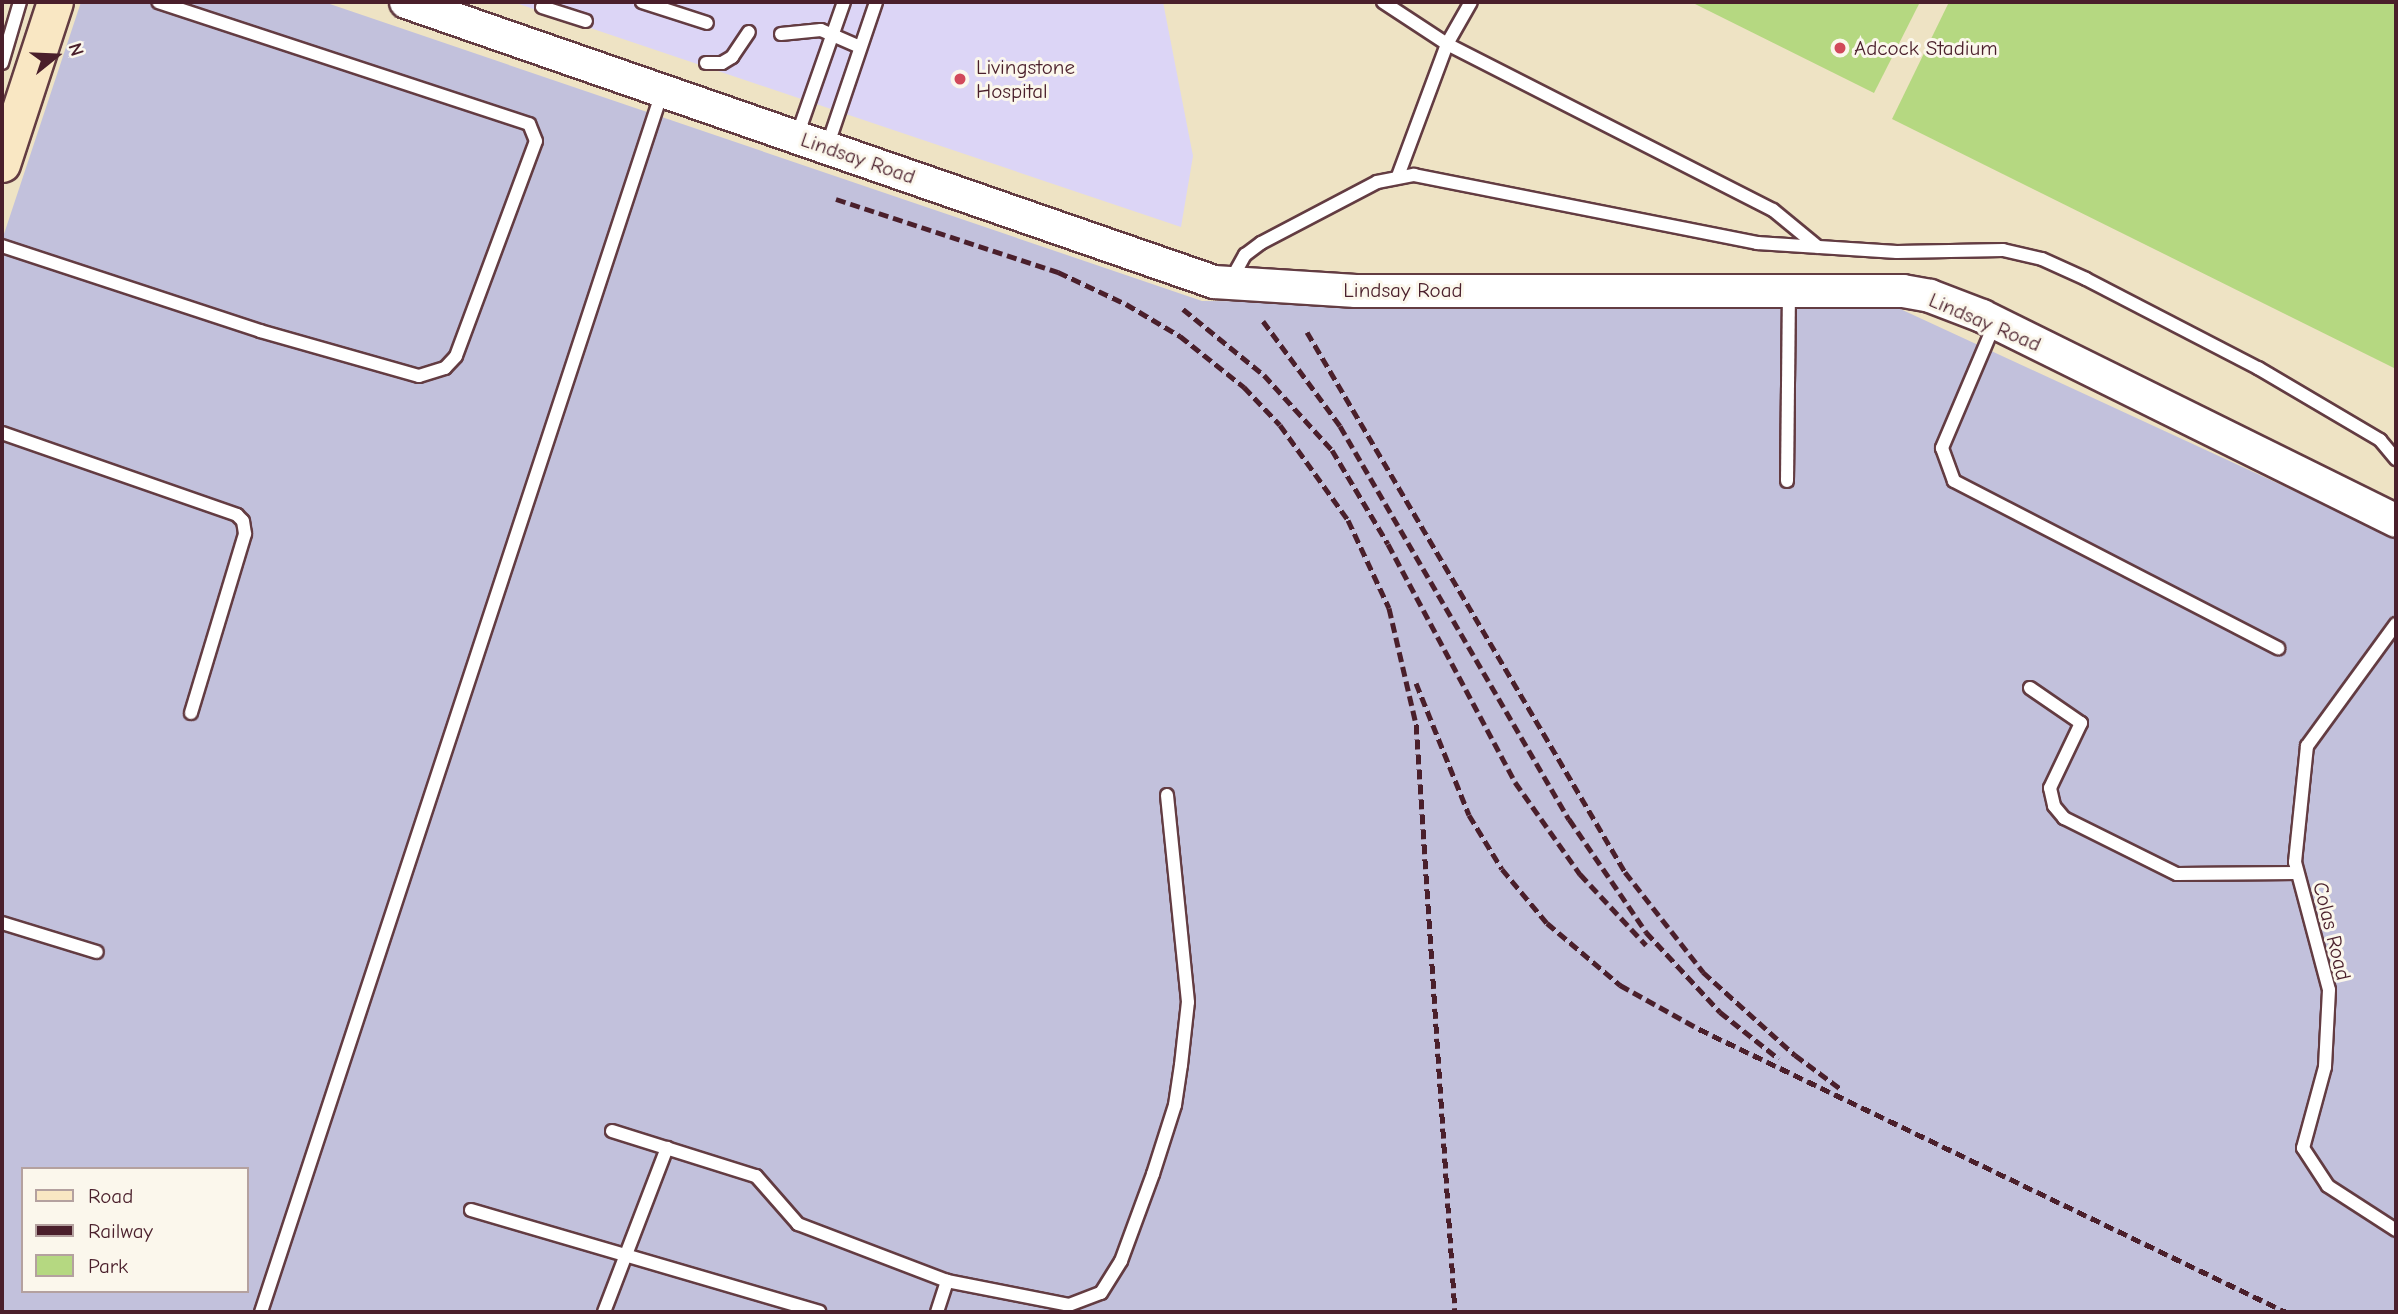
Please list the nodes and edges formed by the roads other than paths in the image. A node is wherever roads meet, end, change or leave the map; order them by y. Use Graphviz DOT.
graph roads {
  1 [pos="20,2"];
  2 [pos="55,2"];
  3 [pos="159,2"];
  4 [pos="406,2"];
  5 [pos="642,2"];
  6 [pos="844,2"];
  7 [pos="876,2"];
  8 [pos="1383,2"];
  9 [pos="1471,2"];
  10 [pos="542,7"];
  11 [pos="564,8"];
  12 [pos="586,21"];
  13 [pos="707,23"];
  14 [pos="749,32"];
  15 [pos="780,34"];
  16 [pos="833,34"];
  17 [pos="1447,44"];
  18 [pos="858,46"];
  19 [pos="2,63"];
  20 [pos="706,63"];
  21 [pos="663,90"];
  22 [pos="797,136"];
  23 [pos="827,147"];
  24 [pos="2,164"];
  25 [pos="1398,176"];
  26 [pos="2,246"];
  27 [pos="1818,247"];
  28 [pos="1230,284"];
  29 [pos="1789,290"];
  30 [pos="1995,323"];
  31 [pos="2,433"];
  32 [pos="2396,459"];
  33 [pos="1787,481"];
  34 [pos="2396,520"];
  35 [pos="2396,624"];
  36 [pos="2278,648"];
  37 [pos="2031,688"];
  38 [pos="191,713"];
  39 [pos="1167,795"];
  40 [pos="2297,873"];
  41 [pos="2,923"];
  42 [pos="97,952"];
  43 [pos="612,1130"];
  44 [pos="667,1147"];
  45 [pos="471,1210"];
  46 [pos="2396,1230"];
  47 [pos="623,1254"];
  48 [pos="947,1281"];
  49 [pos="1052,1308"];
  50 [pos="261,1312"];
  51 [pos="604,1312"];
  52 [pos="819,1312"];
  53 [pos="937,1312"];
  1 -- 19 [label="lane"];
  2 -- 24 [label="main road"];
  3 -- 26 [label="lane"];
  4 -- 21 [label="street, Lindsay Road"];
  5 -- 13 [label="lane"];
  6 -- 16 [label="lane"];
  7 -- 18 [label="lane"];
  8 -- 17 [label="lane"];
  9 -- 17 [label="lane"];
  10 -- 11 [label="lane"];
  11 -- 12 [label="lane"];
  14 -- 20 [label="lane"];
  15 -- 16 [label="lane"];
  16 -- 18 [label="lane"];
  16 -- 22 [label="lane"];
  17 -- 25 [label="lane"];
  17 -- 27 [label="lane"];
  18 -- 23 [label="lane"];
  21 -- 22 [label="street, Lindsay Road"];
  21 -- 50 [label="lane"];
  22 -- 23 [label="street, Lindsay Road"];
  23 -- 28 [label="street, Lindsay Road"];
  25 -- 27 [label="lane"];
  25 -- 28 [label="lane"];
  27 -- 32 [label="lane"];
  28 -- 29 [label="street, Lindsay Road"];
  29 -- 30 [label="street, Lindsay Road"];
  29 -- 33 [label="lane"];
  30 -- 34 [label="street, Lindsay Road"];
  30 -- 36 [label="lane"];
  31 -- 38 [label="lane"];
  35 -- 40 [label="lane, Colas Road"];
  37 -- 40 [label="lane"];
  39 -- 49 [label="lane"];
  40 -- 46 [label="lane, Colas Road"];
  41 -- 42 [label="lane"];
  43 -- 44 [label="lane"];
  44 -- 47 [label="lane"];
  44 -- 48 [label="lane"];
  45 -- 47 [label="lane"];
  47 -- 51 [label="lane"];
  47 -- 52 [label="lane"];
  48 -- 49 [label="lane"];
  48 -- 53 [label="lane"];
}
